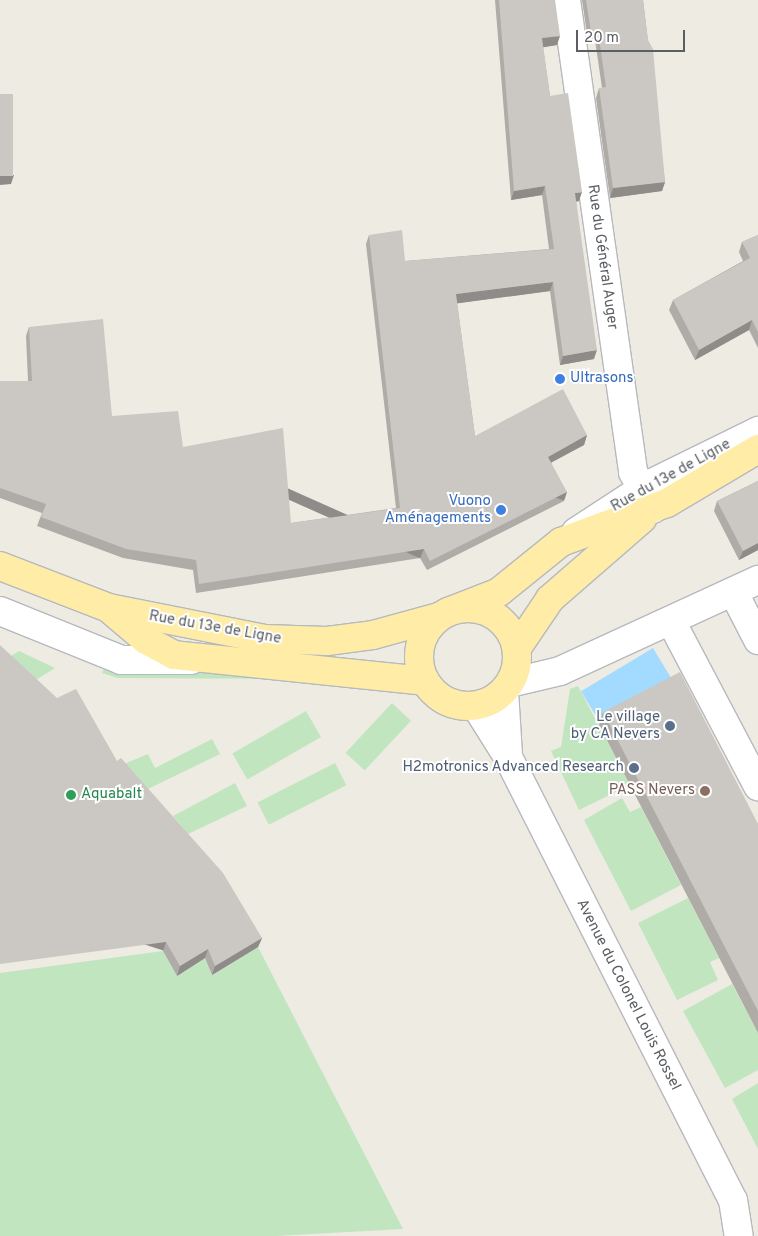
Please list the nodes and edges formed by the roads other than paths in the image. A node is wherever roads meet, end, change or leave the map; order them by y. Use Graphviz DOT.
graph roads {
  1 [pos="566,0"];
  2 [pos="758,431"];
  3 [pos="758,449"];
  4 [pos="654,501"];
  5 [pos="0,566"];
  6 [pos="758,580"];
  7 [pos="734,593"];
  8 [pos="109,608"];
  9 [pos="0,611"];
  10 [pos="443,614"];
  11 [pos="671,621"];
  12 [pos="758,640"];
  13 [pos="517,648"];
  14 [pos="208,660"];
  15 [pos="425,681"];
  16 [pos="507,687"];
  17 [pos="476,706"];
  18 [pos="508,756"];
  19 [pos="758,786"];
  20 [pos="739,1236"];
  1 -- 4 [label="street, Rue du Général Auger"];
  2 -- 4 [label="street, Rue du 13e de Ligne"];
  3 -- 4 [label="main road, Rue du 13e de Ligne"];
  4 -- 10 [label="main road, Rue du 13e de Ligne"];
  4 -- 13 [label="main road, Rue du 13e de Ligne"];
  5 -- 8 [label="main road, Rue du 13e de Ligne"];
  6 -- 7 [label="street"];
  7 -- 11 [label="street"];
  7 -- 12 [label="street"];
  8 -- 10 [label="main road, Rue du 13e de Ligne"];
  8 -- 14 [label="main road, Rue du 13e de Ligne"];
  9 -- 14 [label="street"];
  10 -- 13 [label="main road"];
  10 -- 15 [label="main road"];
  11 -- 16 [label="street"];
  11 -- 19 [label="street"];
  13 -- 16 [label="main road"];
  14 -- 15 [label="main road, Rue du 13e de Ligne"];
  15 -- 17 [label="main road"];
  16 -- 17 [label="main road"];
  16 -- 18 [label="street, Avenue du Colonel Louis Rossel"];
  17 -- 18 [label="street, Avenue du Colonel Louis Rossel"];
  18 -- 20 [label="street, Avenue du Colonel Louis Rossel"];
}
